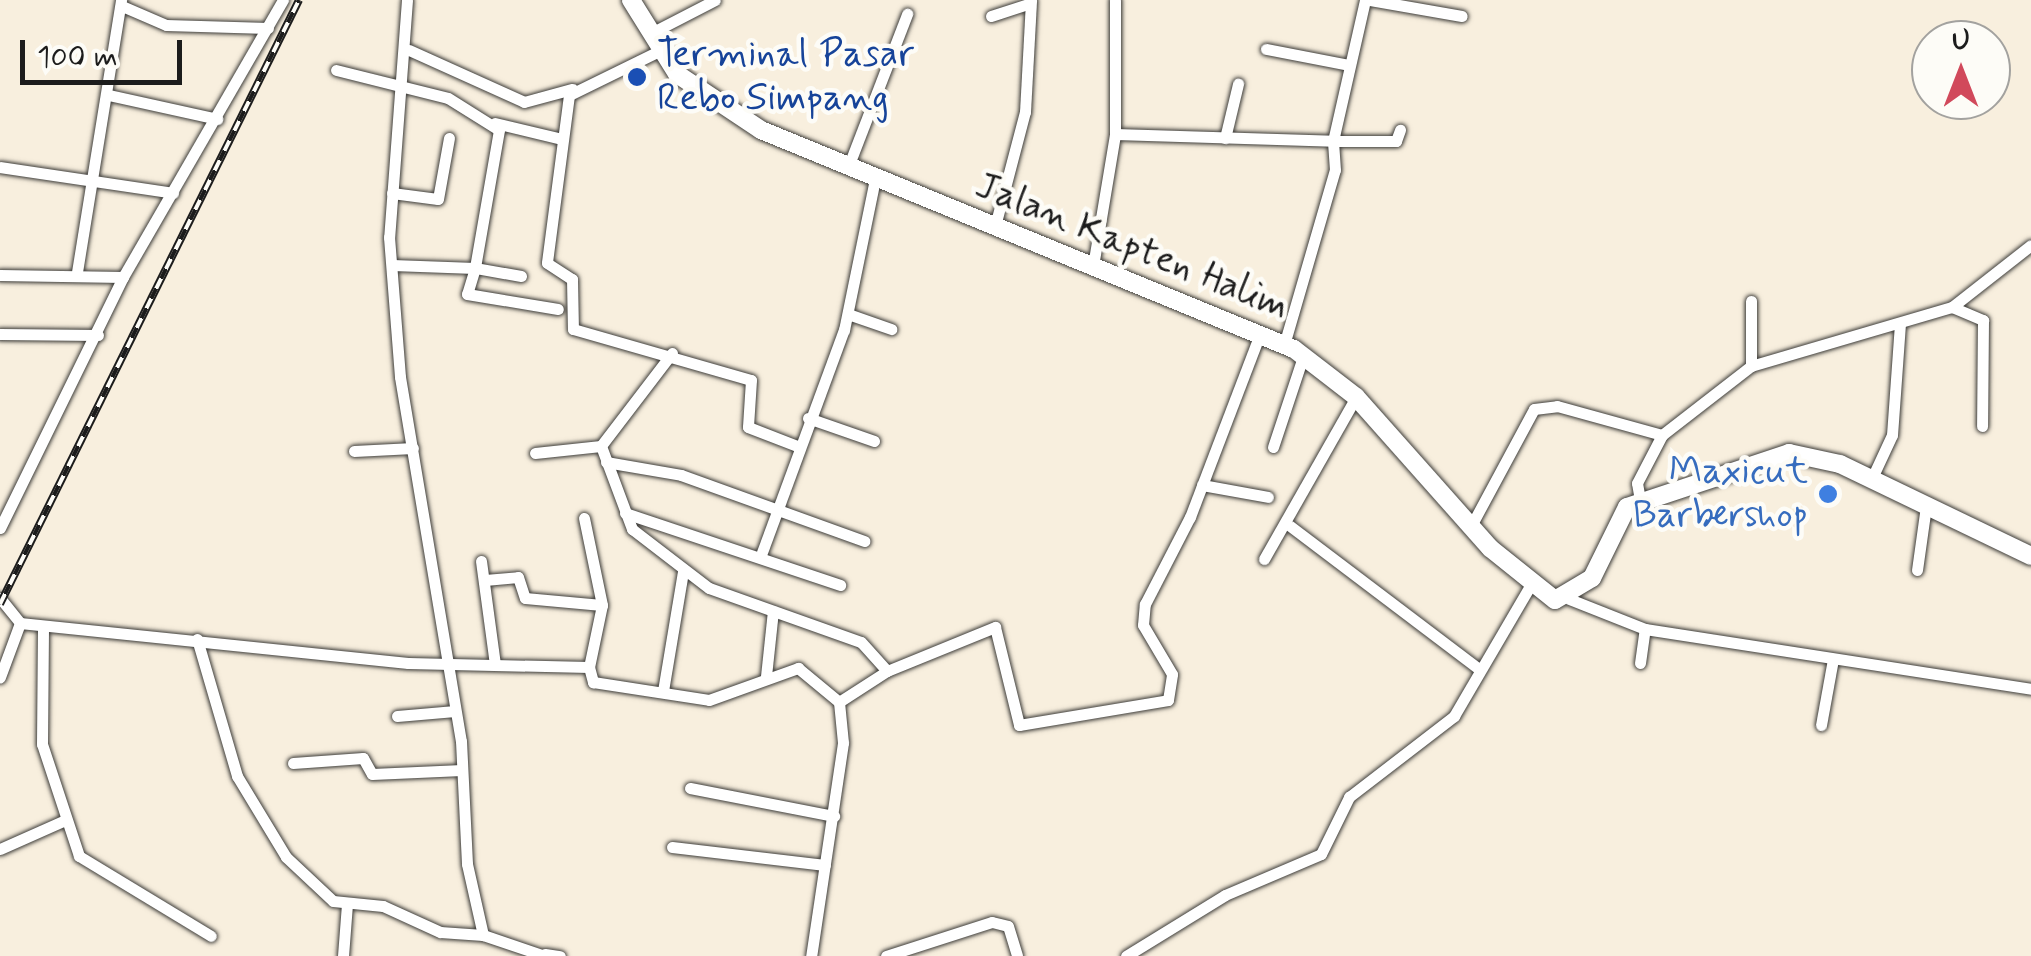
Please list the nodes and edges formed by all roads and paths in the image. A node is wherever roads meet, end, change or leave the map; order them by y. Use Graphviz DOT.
graph roads {
  1 [pos="282,0"];
  2 [pos="408,0"];
  3 [pos="632,0"];
  4 [pos="715,0"];
  5 [pos="1115,0"];
  6 [pos="1368,0"];
  7 [pos="1030,2"];
  8 [pos="122,3"];
  9 [pos="907,14"];
  10 [pos="991,16"];
  11 [pos="1462,16"];
  12 [pos="268,28"];
  13 [pos="650,34"];
  14 [pos="1266,49"];
  15 [pos="409,50"];
  16 [pos="660,52"];
  17 [pos="1349,65"];
  18 [pos="336,70"];
  19 [pos="1238,84"];
  20 [pos="572,89"];
  21 [pos="407,90"];
  22 [pos="109,95"];
  23 [pos="217,120"];
  24 [pos="496,123"];
  25 [pos="1400,130"];
  26 [pos="1115,134"];
  27 [pos="449,138"];
  28 [pos="558,138"];
  29 [pos="1225,138"];
  30 [pos="1336,141"];
  31 [pos="850,162"];
  32 [pos="0,167"];
  33 [pos="876,174"];
  34 [pos="94,175"];
  35 [pos="174,193"];
  36 [pos="392,193"];
  37 [pos="995,226"];
  38 [pos="2031,244"];
  39 [pos="1094,260"];
  40 [pos="392,265"];
  41 [pos="475,268"];
  42 [pos="76,272"];
  43 [pos="0,275"];
  44 [pos="521,276"];
  45 [pos="123,277"];
  46 [pos="1751,301"];
  47 [pos="1952,307"];
  48 [pos="558,309"];
  49 [pos="848,314"];
  50 [pos="1900,324"];
  51 [pos="891,328"];
  52 [pos="0,334"];
  53 [pos="98,335"];
  54 [pos="1260,336"];
  55 [pos="1284,345"];
  56 [pos="672,353"];
  57 [pos="1302,356"];
  58 [pos="1751,366"];
  59 [pos="1356,397"];
  60 [pos="808,418"];
  61 [pos="1982,426"];
  62 [pos="1662,435"];
  63 [pos="874,441"];
  64 [pos="600,446"];
  65 [pos="797,446"];
  66 [pos="1273,446"];
  67 [pos="413,448"];
  68 [pos="354,451"];
  69 [pos="535,453"];
  70 [pos="606,462"];
  71 [pos="1872,478"];
  72 [pos="1202,485"];
  73 [pos="1268,497"];
  74 [pos="1640,500"];
  75 [pos="1926,506"];
  76 [pos="626,513"];
  77 [pos="775,513"];
  78 [pos="584,518"];
  79 [pos="1290,526"];
  80 [pos="1470,526"];
  81 [pos="0,528"];
  82 [pos="864,541"];
  83 [pos="762,555"];
  84 [pos="2031,556"];
  85 [pos="1264,560"];
  86 [pos="481,562"];
  87 [pos="1918,570"];
  88 [pos="684,572"];
  89 [pos="485,580"];
  90 [pos="840,585"];
  91 [pos="1530,586"];
  92 [pos="0,598"];
  93 [pos="1569,598"];
  94 [pos="602,605"];
  95 [pos="773,611"];
  96 [pos="20,623"];
  97 [pos="1644,629"];
  98 [pos="43,630"];
  99 [pos="198,640"];
  100 [pos="1833,659"];
  101 [pos="1640,663"];
  102 [pos="450,664"];
  103 [pos="495,664"];
  104 [pos="589,667"];
  105 [pos="1479,669"];
  106 [pos="886,671"];
  107 [pos="0,676"];
  108 [pos="766,676"];
  109 [pos="2031,688"];
  110 [pos="662,690"];
  111 [pos="839,702"];
  112 [pos="455,712"];
  113 [pos="397,716"];
  114 [pos="1820,725"];
  115 [pos="293,763"];
  116 [pos="462,770"];
  117 [pos="690,788"];
  118 [pos="834,816"];
  119 [pos="63,821"];
  120 [pos="672,847"];
  121 [pos="0,849"];
  122 [pos="825,865"];
  123 [pos="347,904"];
  124 [pos="483,934"];
  125 [pos="211,936"];
  126 [pos="545,955"];
  127 [pos="343,956"];
  128 [pos="560,956"];
  129 [pos="810,956"];
  130 [pos="886,956"];
  131 [pos="1017,956"];
  132 [pos="1126,956"];
  1 -- 12 [label="street"];
  2 -- 15 [label="street"];
  3 -- 13 [label="main road, Jalan Kapten Halim"];
  4 -- 13 [label="street"];
  5 -- 26 [label="street"];
  6 -- 11 [label="street"];
  6 -- 17 [label="street"];
  7 -- 10 [label="street"];
  7 -- 37 [label="street"];
  8 -- 12 [label="street"];
  8 -- 22 [label="street"];
  9 -- 31 [label="street"];
  12 -- 23 [label="street"];
  13 -- 16 [label="main road, Jalan Kapten Halim"];
  14 -- 17 [label="street"];
  15 -- 20 [label="street"];
  15 -- 21 [label="street"];
  16 -- 20 [label="street"];
  16 -- 31 [label="main road, Jalan Kapten Halim"];
  17 -- 30 [label="street"];
  18 -- 21 [label="street"];
  19 -- 29 [label="street"];
  20 -- 28 [label="street"];
  21 -- 24 [label="street"];
  21 -- 36 [label="street"];
  22 -- 23 [label="street"];
  22 -- 34 [label="street"];
  23 -- 35 [label="street"];
  24 -- 28 [label="street"];
  24 -- 41 [label="street"];
  25 -- 30 [label="street"];
  26 -- 29 [label="street"];
  26 -- 39 [label="street"];
  27 -- 36 [label="street"];
  28 -- 56 [label="street"];
  29 -- 30 [label="street"];
  30 -- 55 [label="street"];
  31 -- 33 [label="main road, Jalan Kapten Halim"];
  32 -- 34 [label="street"];
  33 -- 37 [label="main road, Jalan Kapten Halim"];
  33 -- 49 [label="street"];
  34 -- 35 [label="street"];
  34 -- 42 [label="street"];
  35 -- 45 [label="street"];
  36 -- 40 [label="street"];
  37 -- 39 [label="main road, Jalan Kapten Halim"];
  38 -- 47 [label="street"];
  39 -- 54 [label="main road, Jalan Kapten Halim"];
  40 -- 41 [label="street"];
  40 -- 67 [label="street"];
  41 -- 44 [label="street"];
  41 -- 48 [label="street"];
  42 -- 43 [label="street"];
  42 -- 45 [label="street"];
  45 -- 53 [label="street"];
  46 -- 58 [label="street"];
  47 -- 50 [label="street"];
  47 -- 61 [label="street"];
  49 -- 51 [label="street"];
  49 -- 60 [label="street"];
  50 -- 58 [label="street"];
  50 -- 71 [label="street"];
  52 -- 53 [label="street"];
  53 -- 81 [label="street"];
  54 -- 55 [label="main road, Jalan Kapten Halim"];
  54 -- 72 [label="street"];
  55 -- 57 [label="main road, Jalan Kapten Halim"];
  56 -- 64 [label="street"];
  56 -- 65 [label="street"];
  57 -- 59 [label="main road, Jalan Kapten Halim"];
  57 -- 66 [label="street"];
  58 -- 62 [label="street"];
  59 -- 79 [label="street"];
  59 -- 80 [label="main road, Jalan Kapten Halim"];
  60 -- 63 [label="street"];
  60 -- 65 [label="street"];
  62 -- 74 [label="street"];
  62 -- 80 [label="street"];
  64 -- 69 [label="street"];
  64 -- 70 [label="street"];
  65 -- 77 [label="street"];
  67 -- 68 [label="street"];
  67 -- 102 [label="street"];
  70 -- 76 [label="street"];
  70 -- 77 [label="street"];
  71 -- 74 [label="main road"];
  71 -- 75 [label="main road"];
  72 -- 73 [label="street"];
  72 -- 106 [label="street"];
  74 -- 93 [label="main road"];
  75 -- 84 [label="main road"];
  75 -- 87 [label="street"];
  76 -- 83 [label="street"];
  76 -- 88 [label="street"];
  77 -- 82 [label="street"];
  77 -- 83 [label="street"];
  78 -- 94 [label="street"];
  79 -- 85 [label="street"];
  79 -- 105 [label="street"];
  80 -- 91 [label="main road, Jalan Kapten Halim"];
  83 -- 90 [label="street"];
  86 -- 89 [label="street"];
  88 -- 95 [label="street"];
  88 -- 110 [label="street"];
  89 -- 94 [label="street"];
  89 -- 103 [label="street"];
  91 -- 93 [label="main road, Jalan Kapten Halim"];
  91 -- 105 [label="street"];
  92 -- 96 [label="street"];
  93 -- 97 [label="street"];
  94 -- 104 [label="street"];
  95 -- 106 [label="street"];
  95 -- 108 [label="street"];
  96 -- 98 [label="street"];
  96 -- 107 [label="street"];
  97 -- 100 [label="street"];
  97 -- 101 [label="street"];
  98 -- 99 [label="street"];
  98 -- 119 [label="street"];
  99 -- 102 [label="street"];
  99 -- 123 [label="street"];
  100 -- 109 [label="street"];
  100 -- 114 [label="street"];
  102 -- 103 [label="street"];
  102 -- 112 [label="street"];
  103 -- 104 [label="street"];
  104 -- 110 [label="street"];
  105 -- 132 [label="street"];
  106 -- 111 [label="street"];
  108 -- 110 [label="street"];
  108 -- 111 [label="street"];
  111 -- 118 [label="street"];
  112 -- 113 [label="street"];
  112 -- 116 [label="street"];
  115 -- 116 [label="street"];
  116 -- 124 [label="street"];
  117 -- 118 [label="street"];
  118 -- 122 [label="street"];
  119 -- 121 [label="street"];
  119 -- 125 [label="street"];
  120 -- 122 [label="street"];
  122 -- 129 [label="street"];
  123 -- 124 [label="street"];
  123 -- 127 [label="street"];
  124 -- 126 [label="street"];
  126 -- 128 [label="street"];
  130 -- 131 [label="street"];
}
